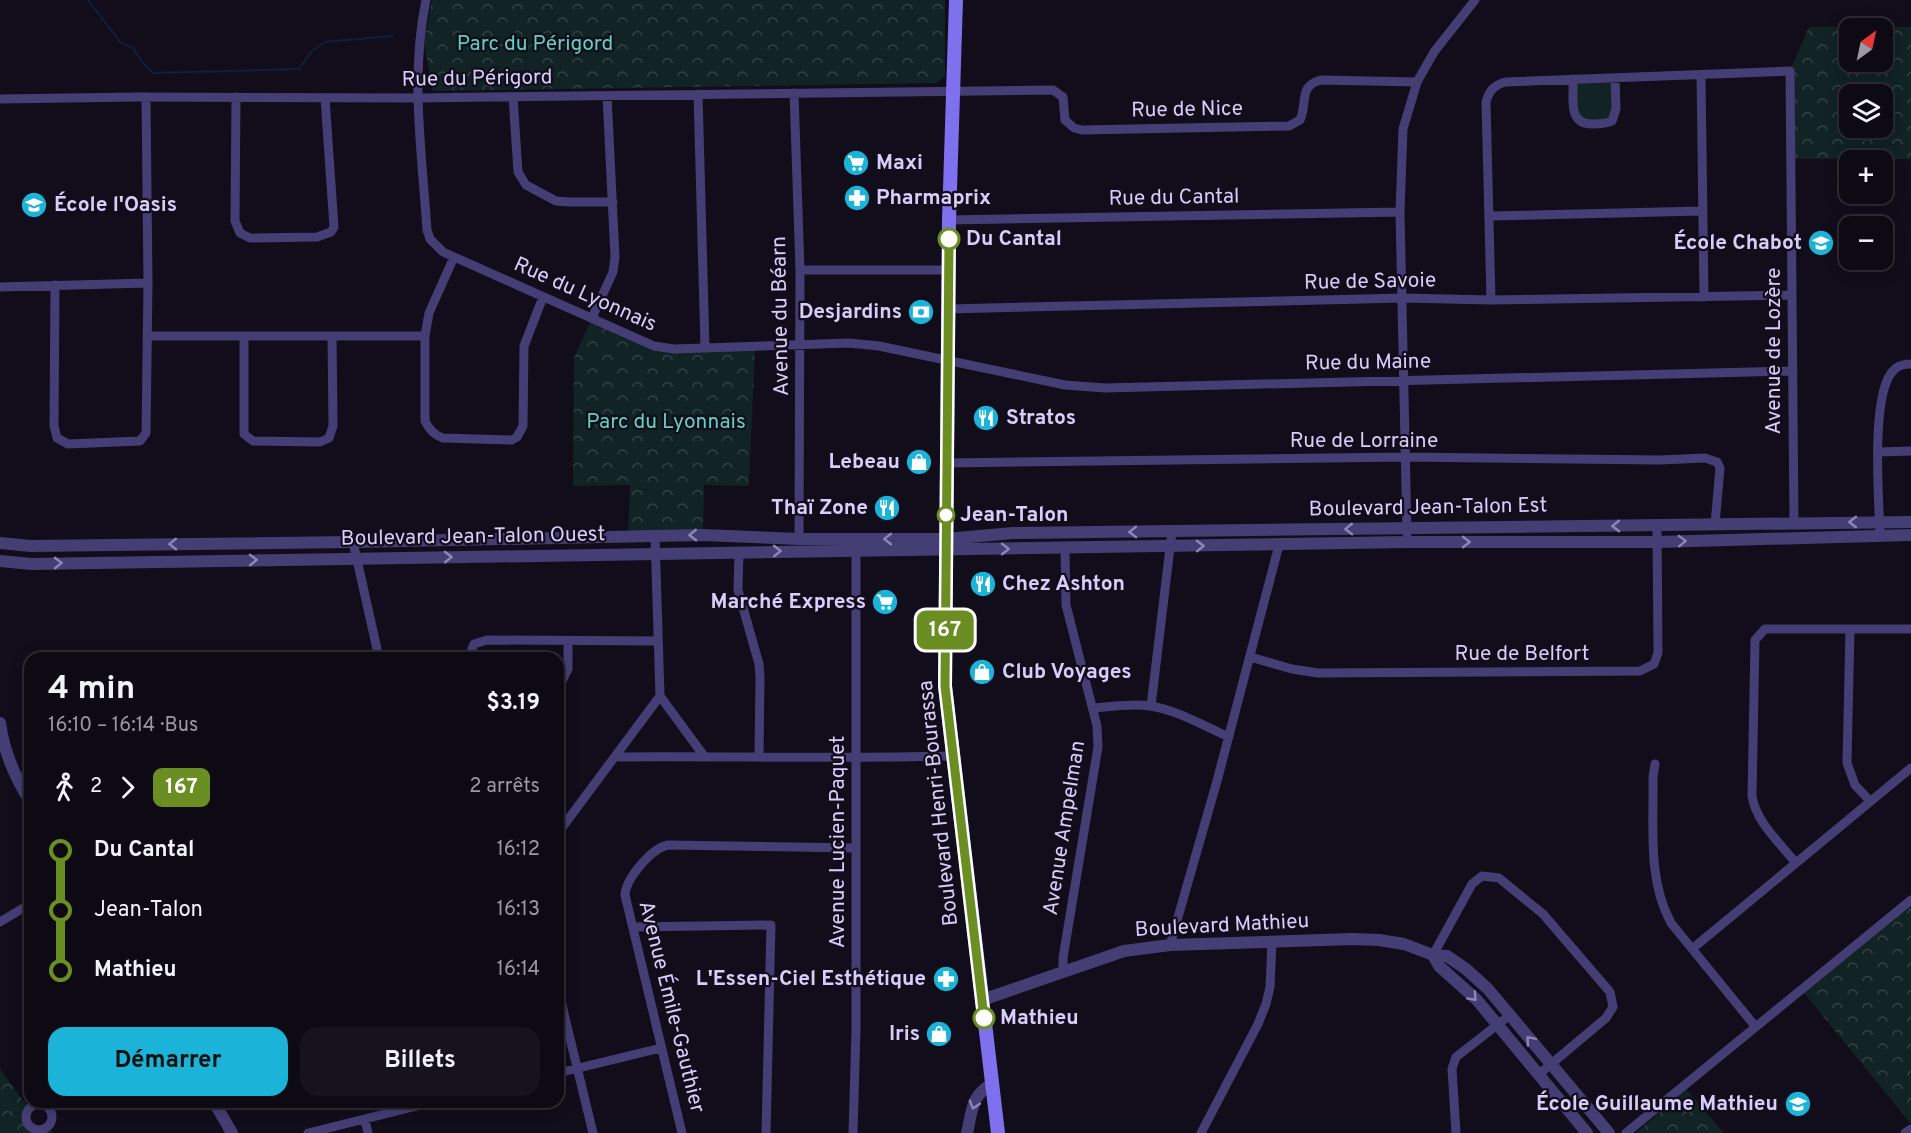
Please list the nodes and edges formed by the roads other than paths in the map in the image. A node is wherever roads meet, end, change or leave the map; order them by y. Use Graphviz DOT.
graph roads {
  1 [pos="426,0"];
  2 [pos="956,0"];
  3 [pos="1475,0"];
  4 [pos="1701,75"];
  5 [pos="1615,78"];
  6 [pos="1573,80"];
  7 [pos="1417,82"];
  8 [pos="954,90"];
  9 [pos="794,93"];
  10 [pos="698,94"];
  11 [pos="607,96"];
  12 [pos="236,97"];
  13 [pos="513,97"];
  14 [pos="146,98"];
  15 [pos="325,98"];
  16 [pos="418,98"];
  17 [pos="0,99"];
  18 [pos="613,202"];
  19 [pos="1702,211"];
  20 [pos="1400,212"];
  21 [pos="1489,216"];
  22 [pos="949,220"];
  23 [pos="454,257"];
  24 [pos="800,270"];
  25 [pos="949,270"];
  26 [pos="148,283"];
  27 [pos="56,285"];
  28 [pos="0,287"];
  29 [pos="1792,295"];
  30 [pos="543,297"];
  31 [pos="1704,297"];
  32 [pos="1403,298"];
  33 [pos="1491,300"];
  34 [pos="948,309"];
  35 [pos="592,318"];
  36 [pos="147,336"];
  37 [pos="244,336"];
  38 [pos="332,336"];
  39 [pos="425,336"];
  40 [pos="800,345"];
  41 [pos="705,347"];
  42 [pos="948,361"];
  43 [pos="1911,364"];
  44 [pos="1793,371"];
  45 [pos="1405,380"];
  46 [pos="1911,451"];
  47 [pos="1879,452"];
  48 [pos="1405,458"];
  49 [pos="947,463"];
  50 [pos="1880,522"];
  51 [pos="1911,522"];
  52 [pos="1794,523"];
  53 [pos="1715,524"];
  54 [pos="1657,525"];
  55 [pos="1407,528"];
  56 [pos="1172,531"];
  57 [pos="1880,535"];
  58 [pos="1911,535"];
  59 [pos="655,536"];
  60 [pos="799,539"];
  61 [pos="354,542"];
  62 [pos="1407,542"];
  63 [pos="1657,542"];
  64 [pos="0,543"];
  65 [pos="946,544"];
  66 [pos="1279,545"];
  67 [pos="1171,546"];
  68 [pos="1065,549"];
  69 [pos="856,550"];
  70 [pos="738,552"];
  71 [pos="655,554"];
  72 [pos="358,559"];
  73 [pos="0,561"];
  74 [pos="1850,629"];
  75 [pos="1911,629"];
  76 [pos="658,640"];
  77 [pos="568,641"];
  78 [pos="378,652"];
  79 [pos="472,652"];
  80 [pos="1250,657"];
  81 [pos="564,677"];
  82 [pos="660,696"];
  83 [pos="1151,706"];
  84 [pos="1093,708"];
  85 [pos="0,723"];
  86 [pos="1229,737"];
  87 [pos="704,756"];
  88 [pos="759,756"];
  89 [pos="953,756"];
  90 [pos="615,757"];
  91 [pos="857,758"];
  92 [pos="1655,764"];
  93 [pos="1911,768"];
  94 [pos="24,791"];
  95 [pos="1870,801"];
  96 [pos="564,825"];
  97 [pos="856,848"];
  98 [pos="1796,863"];
  99 [pos="1911,900"];
  100 [pos="24,908"];
  101 [pos="0,922"];
  102 [pos="633,927"];
  103 [pos="1272,941"];
  104 [pos="1170,945"];
  105 [pos="1692,949"];
  106 [pos="1433,955"];
  107 [pos="1063,973"];
  108 [pos="982,1000"];
  109 [pos="564,1013"];
  110 [pos="1510,1015"];
  111 [pos="1497,1026"];
  112 [pos="1755,1026"];
  113 [pos="661,1048"];
  114 [pos="1551,1064"];
  115 [pos="578,1068"];
  116 [pos="564,1071"];
  117 [pos="1538,1075"];
  118 [pos="992,1084"];
  119 [pos="217,1108"];
  120 [pos="410,1108"];
  121 [pos="365,1120"];
  122 [pos="1911,1129"];
  123 [pos="232,1133"];
  124 [pos="308,1133"];
  125 [pos="368,1133"];
  126 [pos="594,1133"];
  127 [pos="682,1133"];
  128 [pos="766,1133"];
  129 [pos="853,1133"];
  130 [pos="967,1133"];
  131 [pos="998,1133"];
  132 [pos="1201,1133"];
  133 [pos="1456,1133"];
  134 [pos="1587,1133"];
  135 [pos="1609,1133"];
  136 [pos="1626,1133"];
  137 [pos="1905,1133"];
  1 -- 16 [label="street, Rue du Lyonnais"];
  2 -- 8 [label="main road, Boulevard Henri-Bourassa"];
  3 -- 7 [label="street"];
  4 -- 5 [label="street"];
  4 -- 19 [label="street"];
  4 -- 29 [label="street, Avenue de Lozère"];
  5 -- 6 [label="street"];
  5 -- 6 [label="street"];
  6 -- 21 [label="street"];
  7 -- 8 [label="street, Rue de Nice"];
  7 -- 20 [label="street"];
  8 -- 9 [label="street, Rue du Périgord"];
  8 -- 22 [label="main road, Boulevard Henri-Bourassa"];
  9 -- 10 [label="street, Rue du Périgord"];
  9 -- 24 [label="street, Avenue du Béarn"];
  10 -- 11 [label="street, Rue du Périgord"];
  10 -- 41 [label="street"];
  11 -- 13 [label="street, Rue du Périgord"];
  11 -- 18 [label="street"];
  12 -- 14 [label="street, Rue du Périgord"];
  12 -- 15 [label="street, Rue du Périgord"];
  12 -- 15 [label="street"];
  13 -- 16 [label="street, Rue du Périgord"];
  13 -- 18 [label="street"];
  14 -- 17 [label="street, Rue du Périgord"];
  14 -- 26 [label="street"];
  15 -- 16 [label="street, Rue du Périgord"];
  16 -- 23 [label="street, Rue du Lyonnais"];
  18 -- 35 [label="street"];
  19 -- 21 [label="street"];
  19 -- 31 [label="street"];
  20 -- 22 [label="street, Rue du Cantal"];
  20 -- 32 [label="street"];
  21 -- 33 [label="street"];
  22 -- 25 [label="main road, Boulevard Henri-Bourassa"];
  23 -- 30 [label="street, Rue du Lyonnais"];
  23 -- 39 [label="street"];
  24 -- 25 [label="street"];
  24 -- 40 [label="street, Avenue du Béarn"];
  25 -- 34 [label="main road, Boulevard Henri-Bourassa"];
  26 -- 27 [label="street"];
  26 -- 36 [label="street"];
  27 -- 28 [label="street"];
  27 -- 36 [label="street"];
  29 -- 31 [label="street, Rue de Savoie"];
  29 -- 44 [label="street, Avenue de Lozère"];
  30 -- 35 [label="street, Rue du Lyonnais"];
  30 -- 39 [label="street"];
  31 -- 33 [label="street, Rue de Savoie"];
  32 -- 33 [label="street, Rue de Savoie"];
  32 -- 34 [label="street, Rue de Savoie"];
  32 -- 45 [label="street"];
  34 -- 42 [label="main road, Boulevard Henri-Bourassa"];
  35 -- 41 [label="street, Rue du Lyonnais"];
  36 -- 37 [label="street"];
  37 -- 38 [label="street"];
  37 -- 38 [label="street"];
  38 -- 39 [label="street"];
  40 -- 41 [label="street, Rue du Lyonnais"];
  40 -- 42 [label="street, Rue du Lyonnais"];
  40 -- 60 [label="street, Avenue du Béarn"];
  42 -- 45 [label="street, Rue du Maine"];
  42 -- 49 [label="main road, Boulevard Henri-Bourassa"];
  43 -- 47 [label="street"];
  44 -- 45 [label="street, Rue du Maine"];
  44 -- 52 [label="street, Avenue de Lozère"];
  45 -- 48 [label="street"];
  46 -- 47 [label="street"];
  47 -- 50 [label="street"];
  48 -- 49 [label="street, Rue de Lorraine"];
  48 -- 53 [label="street, Rue de Lorraine"];
  48 -- 55 [label="street"];
  49 -- 65 [label="main road, Boulevard Henri-Bourassa"];
  50 -- 51 [label="street, Boulevard Jean-Talon Est"];
  50 -- 52 [label="street, Boulevard Jean-Talon Est, one-way"];
  50 -- 57 [label="street"];
  52 -- 53 [label="street, Boulevard Jean-Talon Est"];
  53 -- 54 [label="street, Boulevard Jean-Talon Est"];
  54 -- 55 [label="street, Boulevard Jean-Talon Est, one-way"];
  54 -- 63 [label="street, Rue de Belfort"];
  55 -- 56 [label="street, Boulevard Jean-Talon Est, one-way"];
  55 -- 62 [label="street"];
  56 -- 65 [label="street, Boulevard Jean-Talon Est, one-way"];
  56 -- 67 [label="street"];
  57 -- 58 [label="street, Boulevard Jean-Talon Est"];
  63 -- 57 [label="street, Boulevard Jean-Talon Est, one-way"];
  60 -- 59 [label="street, Boulevard Jean-Talon Ouest, one-way"];
  59 -- 61 [label="street, Boulevard Jean-Talon Ouest"];
  59 -- 71 [label="street"];
  65 -- 60 [label="street, Boulevard Jean-Talon Ouest, one-way"];
  61 -- 64 [label="street, Boulevard Jean-Talon Ouest, one-way"];
  61 -- 72 [label="street"];
  62 -- 63 [label="street, Boulevard Jean-Talon Est, one-way"];
  62 -- 66 [label="street, Boulevard Jean-Talon Est"];
  63 -- 80 [label="street, Rue de Belfort"];
  65 -- 68 [label="street, Boulevard Jean-Talon Est, one-way"];
  65 -- 69 [label="street, Boulevard Jean-Talon Ouest"];
  65 -- 89 [label="main road, Boulevard Henri-Bourassa"];
  67 -- 66 [label="street, Boulevard Jean-Talon Est, one-way"];
  66 -- 80 [label="street"];
  67 -- 68 [label="street, Boulevard Jean-Talon Est"];
  67 -- 83 [label="street"];
  68 -- 84 [label="street, Avenue Ampelman"];
  70 -- 69 [label="street, Boulevard Jean-Talon Ouest, one-way"];
  69 -- 91 [label="street, Avenue Lucien-Paquet"];
  70 -- 71 [label="street, Boulevard Jean-Talon Ouest"];
  70 -- 88 [label="street"];
  72 -- 71 [label="street, Boulevard Jean-Talon Ouest, one-way"];
  71 -- 76 [label="street"];
  73 -- 72 [label="street, Boulevard Jean-Talon Ouest, one-way"];
  72 -- 78 [label="street"];
  74 -- 75 [label="street"];
  74 -- 95 [label="street"];
  74 -- 98 [label="street"];
  76 -- 77 [label="street"];
  76 -- 82 [label="street"];
  77 -- 79 [label="street"];
  77 -- 81 [label="street"];
  80 -- 86 [label="street"];
  82 -- 87 [label="street"];
  82 -- 90 [label="street"];
  83 -- 84 [label="street"];
  83 -- 86 [label="street"];
  84 -- 107 [label="street, Avenue Ampelman"];
  85 -- 94 [label="street"];
  86 -- 104 [label="street"];
  87 -- 88 [label="street"];
  87 -- 90 [label="street"];
  88 -- 91 [label="street"];
  89 -- 91 [label="street"];
  89 -- 108 [label="main road, Boulevard Henri-Bourassa"];
  90 -- 96 [label="street"];
  91 -- 97 [label="street, Avenue Lucien-Paquet"];
  92 -- 105 [label="street"];
  93 -- 95 [label="street"];
  95 -- 98 [label="street"];
  97 -- 102 [label="street, Avenue Émile-Gauthier"];
  97 -- 129 [label="street, Avenue Lucien-Paquet"];
  98 -- 105 [label="street"];
  99 -- 112 [label="street"];
  100 -- 101 [label="street"];
  102 -- 113 [label="street, Avenue Émile-Gauthier"];
  102 -- 128 [label="street"];
  103 -- 104 [label="street, Boulevard Mathieu"];
  103 -- 106 [label="street, Boulevard Mathieu"];
  103 -- 132 [label="street"];
  104 -- 107 [label="street, Boulevard Mathieu"];
  105 -- 112 [label="street"];
  106 -- 110 [label="street, Boulevard Mathieu"];
  106 -- 111 [label="street, Boulevard Mathieu, one-way"];
  106 -- 114 [label="street"];
  107 -- 108 [label="street, Boulevard Mathieu"];
  108 -- 118 [label="main road, Boulevard Henri-Bourassa"];
  109 -- 115 [label="street"];
  110 -- 111 [label="street"];
  114 -- 110 [label="street, Boulevard Mathieu, one-way"];
  111 -- 117 [label="street, Boulevard Mathieu"];
  111 -- 133 [label="street"];
  112 -- 136 [label="street"];
  113 -- 115 [label="street"];
  113 -- 127 [label="street, Avenue Émile-Gauthier"];
  114 -- 117 [label="street"];
  114 -- 135 [label="street, Boulevard Mathieu"];
  115 -- 116 [label="street"];
  115 -- 126 [label="street"];
  117 -- 134 [label="street, Boulevard Mathieu"];
  118 -- 130 [label="street, one-way"];
  118 -- 131 [label="main road, Boulevard Henri-Bourassa"];
  119 -- 123 [label="street"];
  120 -- 121 [label="street"];
  121 -- 124 [label="street"];
  121 -- 125 [label="street"];
  122 -- 137 [label="street"];
}
